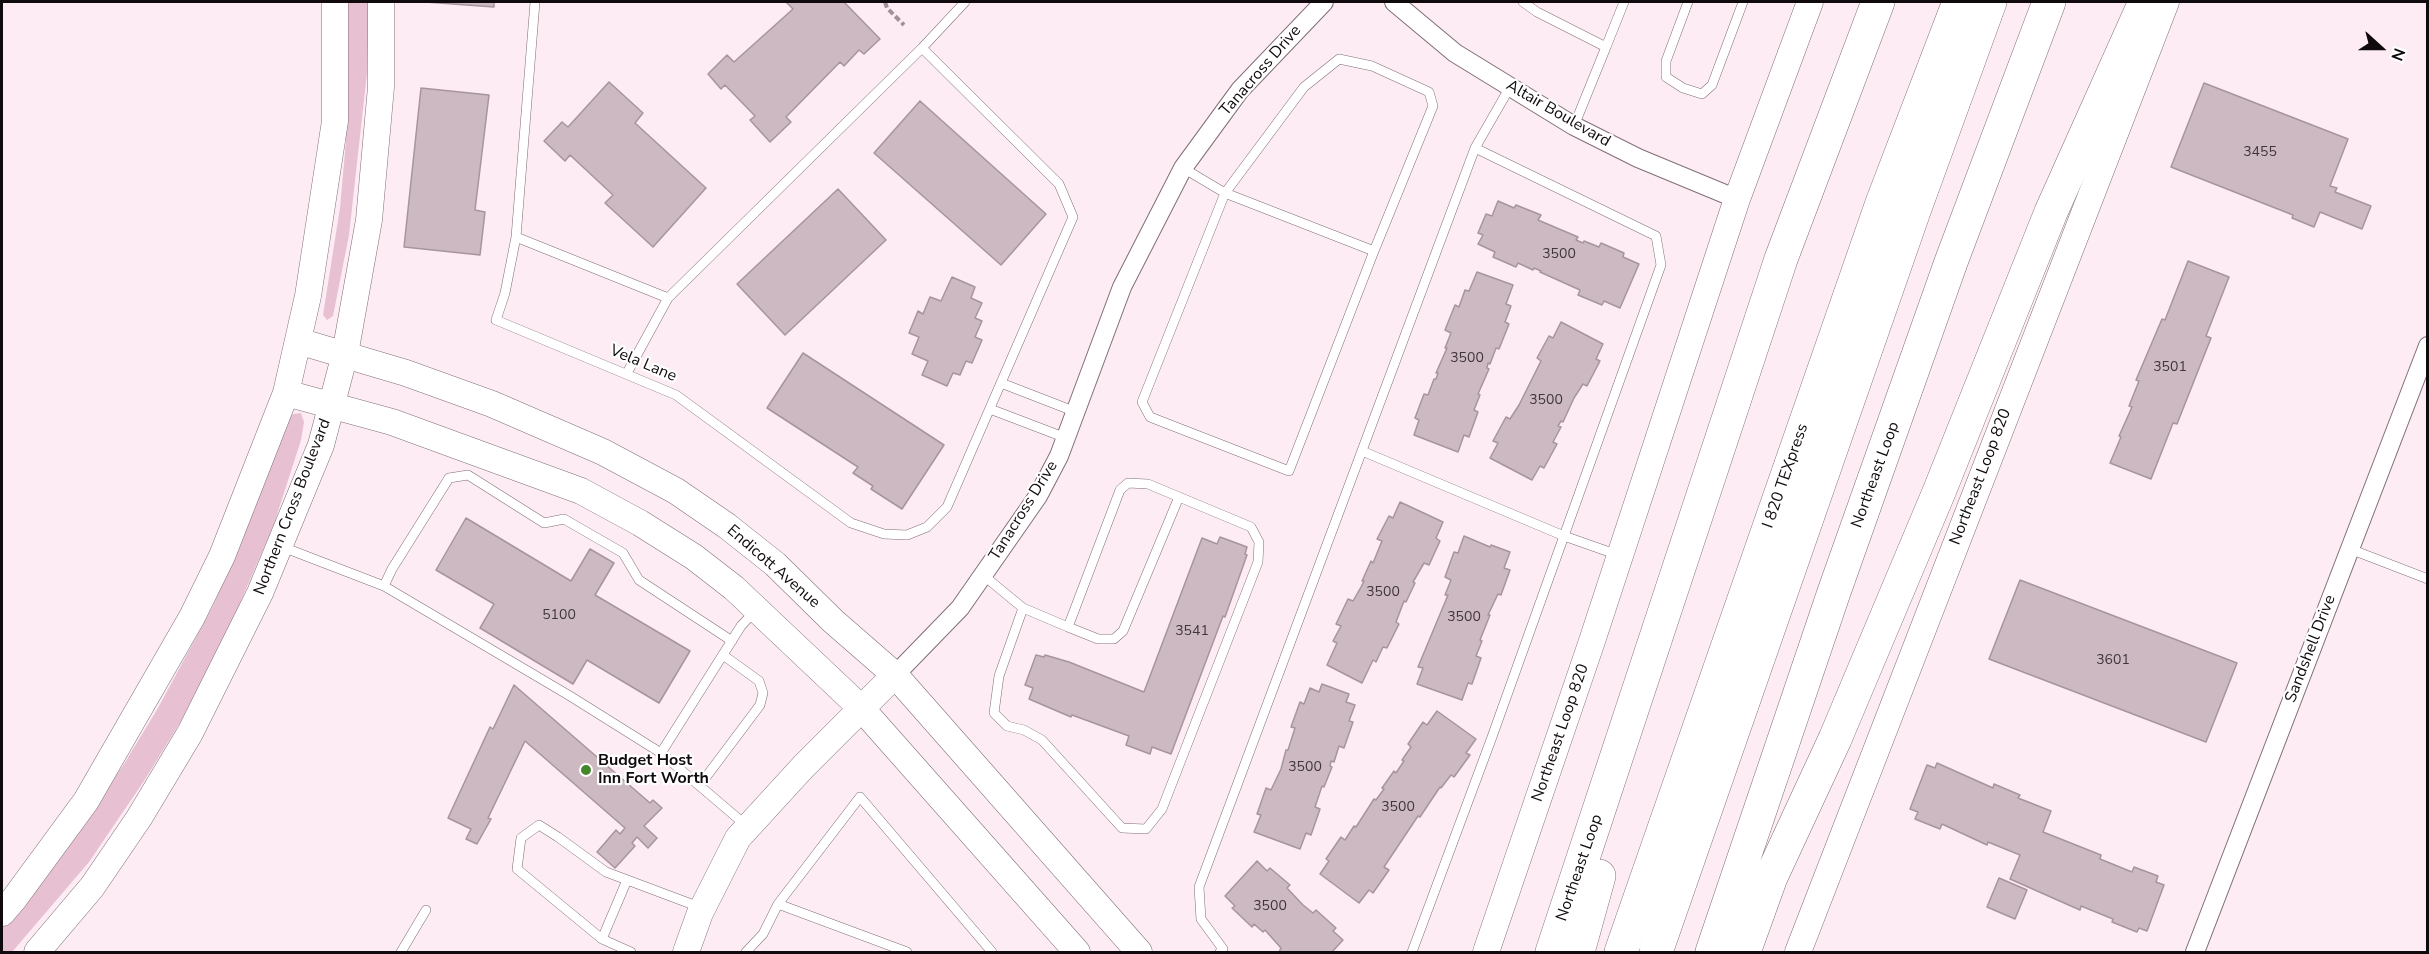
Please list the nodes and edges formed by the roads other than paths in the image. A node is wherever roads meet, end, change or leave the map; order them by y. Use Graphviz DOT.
graph roads {
  1 [pos="335,2"];
  2 [pos="381,2"];
  3 [pos="535,2"];
  4 [pos="965,2"];
  5 [pos="1324,2"];
  6 [pos="1395,2"];
  7 [pos="1523,2"];
  8 [pos="1624,2"];
  9 [pos="1688,2"];
  10 [pos="1743,2"];
  11 [pos="1810,2"];
  12 [pos="1878,2"];
  13 [pos="1959,2"];
  14 [pos="1990,2"];
  15 [pos="2049,2"];
  16 [pos="2145,2"];
  17 [pos="2166,2"];
  18 [pos="1606,47"];
  19 [pos="922,48"];
  20 [pos="1510,87"];
  21 [pos="1574,126"];
  22 [pos="1475,148"];
  23 [pos="1183,168"];
  24 [pos="1225,193"];
  25 [pos="1737,199"];
  26 [pos="516,237"];
  27 [pos="1374,251"];
  28 [pos="669,298"];
  29 [pos="298,341"];
  30 [pos="2427,346"];
  31 [pos="345,354"];
  32 [pos="627,373"];
  33 [pos="1001,383"];
  34 [pos="286,393"];
  35 [pos="332,406"];
  36 [pos="990,409"];
  37 [pos="1076,412"];
  38 [pos="1066,438"];
  39 [pos="1362,451"];
  40 [pos="1179,497"];
  41 [pos="1564,536"];
  42 [pos="279,546"];
  43 [pos="2350,549"];
  44 [pos="1620,556"];
  45 [pos="983,575"];
  46 [pos="2427,579"];
  47 [pos="384,586"];
  48 [pos="1023,608"];
  49 [pos="756,609"];
  50 [pos="1068,627"];
  51 [pos="732,641"];
  52 [pos="723,655"];
  53 [pos="895,675"];
  54 [pos="862,708"];
  55 [pos="661,753"];
  56 [pos="1610,782"];
  57 [pos="700,785"];
  58 [pos="748,827"];
  59 [pos="627,880"];
  60 [pos="778,903"];
  61 [pos="702,908"];
  62 [pos="426,910"];
  63 [pos="2,913"];
  64 [pos="602,939"];
  65 [pos="1223,951"];
  66 [pos="37,952"];
  67 [pos="401,952"];
  68 [pos="631,952"];
  69 [pos="686,952"];
  70 [pos="746,952"];
  71 [pos="907,952"];
  72 [pos="992,952"];
  73 [pos="1077,952"];
  74 [pos="1139,952"];
  75 [pos="1412,952"];
  76 [pos="1486,952"];
  77 [pos="1552,952"];
  78 [pos="1578,952"];
  79 [pos="1622,952"];
  80 [pos="1656,952"];
  81 [pos="1712,952"];
  82 [pos="1744,952"];
  83 [pos="1798,952"];
  84 [pos="2195,952"];
  1 -- 29 [label="street"];
  2 -- 31 [label="street, Northern Cross Boulevard"];
  3 -- 26 [label="lane, Vela Lane"];
  4 -- 19 [label="lane"];
  5 -- 23 [label="street, Tanacross Drive"];
  6 -- 20 [label="street, Altair Boulevard"];
  7 -- 18 [label="lane"];
  8 -- 18 [label="lane"];
  9 -- 10 [label="lane"];
  11 -- 25 [label="street, Northeast Loop 820"];
  12 -- 56 [label="highway, Northeast Loop"];
  13 -- 79 [label="highway, I 820 TEXpress"];
  14 -- 80 [label="highway, I 820 TEXpress"];
  15 -- 81 [label="highway, Northeast Loop"];
  16 -- 82 [label="highway"];
  17 -- 83 [label="street, Northeast Loop 820"];
  18 -- 21 [label="lane"];
  19 -- 28 [label="lane"];
  19 -- 33 [label="lane, Vela Lane"];
  20 -- 21 [label="street, Altair Boulevard"];
  20 -- 22 [label="lane"];
  21 -- 25 [label="street, Altair Boulevard"];
  22 -- 39 [label="lane"];
  22 -- 41 [label="lane"];
  23 -- 24 [label="lane"];
  23 -- 37 [label="street, Tanacross Drive"];
  24 -- 27 [label="lane"];
  24 -- 27 [label="lane"];
  24 -- 27 [label="lane"];
  25 -- 44 [label="street, Northeast Loop 820"];
  26 -- 28 [label="lane"];
  26 -- 32 [label="lane, Vela Lane"];
  28 -- 32 [label="lane"];
  29 -- 31 [label="street, Endicott Avenue"];
  29 -- 34 [label="street"];
  30 -- 43 [label="street, Sandshell Drive"];
  31 -- 35 [label="street, Northern Cross Boulevard"];
  31 -- 53 [label="street, Endicott Avenue"];
  32 -- 36 [label="lane, Vela Lane"];
  33 -- 36 [label="lane, Vela Lane"];
  33 -- 37 [label="lane"];
  34 -- 35 [label="street"];
  34 -- 63 [label="street"];
  35 -- 42 [label="street, Northern Cross Boulevard"];
  35 -- 49 [label="street"];
  36 -- 38 [label="lane"];
  37 -- 38 [label="street, Tanacross Drive"];
  38 -- 45 [label="street, Tanacross Drive"];
  39 -- 41 [label="lane"];
  39 -- 65 [label="lane"];
  40 -- 48 [label="lane"];
  40 -- 50 [label="lane"];
  40 -- 50 [label="lane"];
  41 -- 44 [label="lane"];
  41 -- 75 [label="lane"];
  42 -- 47 [label="lane"];
  42 -- 66 [label="street, Northern Cross Boulevard"];
  43 -- 46 [label="lane"];
  43 -- 84 [label="street, Sandshell Drive"];
  44 -- 76 [label="street, Northeast Loop 820"];
  45 -- 48 [label="lane"];
  45 -- 53 [label="street, Tanacross Drive"];
  47 -- 51 [label="lane"];
  47 -- 55 [label="lane"];
  48 -- 50 [label="lane"];
  49 -- 51 [label="lane"];
  49 -- 54 [label="street"];
  51 -- 52 [label="lane"];
  52 -- 55 [label="lane"];
  52 -- 57 [label="lane"];
  53 -- 54 [label="street, Tanacross Drive"];
  53 -- 74 [label="street, Endicott Avenue"];
  54 -- 58 [label="street, Tanacross Drive"];
  54 -- 73 [label="street"];
  55 -- 57 [label="lane"];
  56 -- 77 [label="highway, Northeast Loop"];
  56 -- 78 [label="highway"];
  57 -- 58 [label="lane"];
  58 -- 61 [label="street, Tanacross Drive"];
  59 -- 61 [label="lane"];
  59 -- 64 [label="lane"];
  59 -- 64 [label="lane"];
  60 -- 70 [label="lane"];
  60 -- 71 [label="lane"];
  60 -- 72 [label="lane"];
  61 -- 69 [label="street, Tanacross Drive"];
  62 -- 67 [label="lane"];
  64 -- 68 [label="lane"];
}
